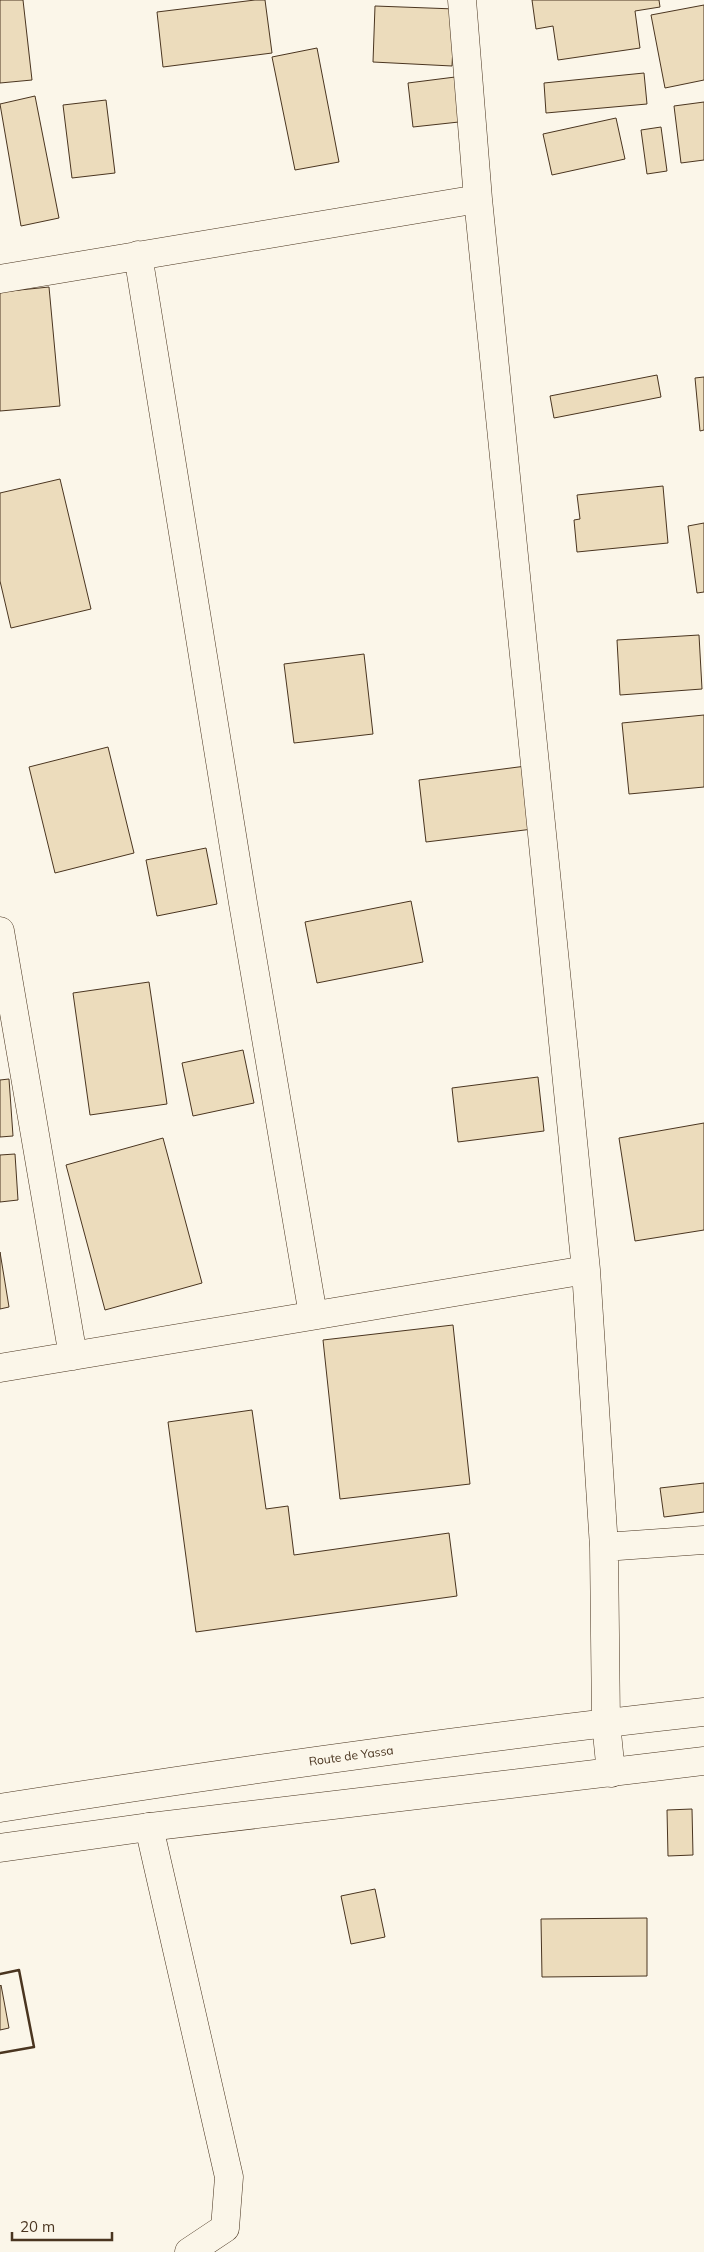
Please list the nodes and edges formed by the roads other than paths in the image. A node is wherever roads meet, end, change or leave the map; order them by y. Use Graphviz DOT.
graph roads {
  1 [pos="462,0"];
  2 [pos="478,198"];
  3 [pos="138,255"];
  4 [pos="0,279"];
  5 [pos="0,931"];
  6 [pos="586,1270"];
  7 [pos="313,1315"];
  8 [pos="73,1356"];
  9 [pos="0,1368"];
  10 [pos="704,1540"];
  11 [pos="604,1547"];
  12 [pos="704,1712"];
  13 [pos="606,1723"];
  14 [pos="704,1761"];
  15 [pos="611,1773"];
  16 [pos="0,1808"];
  17 [pos="149,1827"];
  18 [pos="0,1848"];
  19 [pos="189,2252"];
  1 -- 2 [label="street"];
  2 -- 3 [label="street"];
  2 -- 6 [label="street"];
  3 -- 4 [label="street"];
  3 -- 7 [label="street"];
  5 -- 8 [label="street"];
  6 -- 7 [label="street"];
  6 -- 11 [label="street"];
  7 -- 8 [label="street"];
  8 -- 9 [label="street"];
  10 -- 11 [label="street"];
  11 -- 13 [label="street"];
  12 -- 13 [label="street, Route de Yassa"];
  13 -- 15 [label="street"];
  13 -- 16 [label="street, Route de Yassa"];
  14 -- 15 [label="street"];
  15 -- 17 [label="street"];
  17 -- 18 [label="street"];
  17 -- 19 [label="street"];
}
